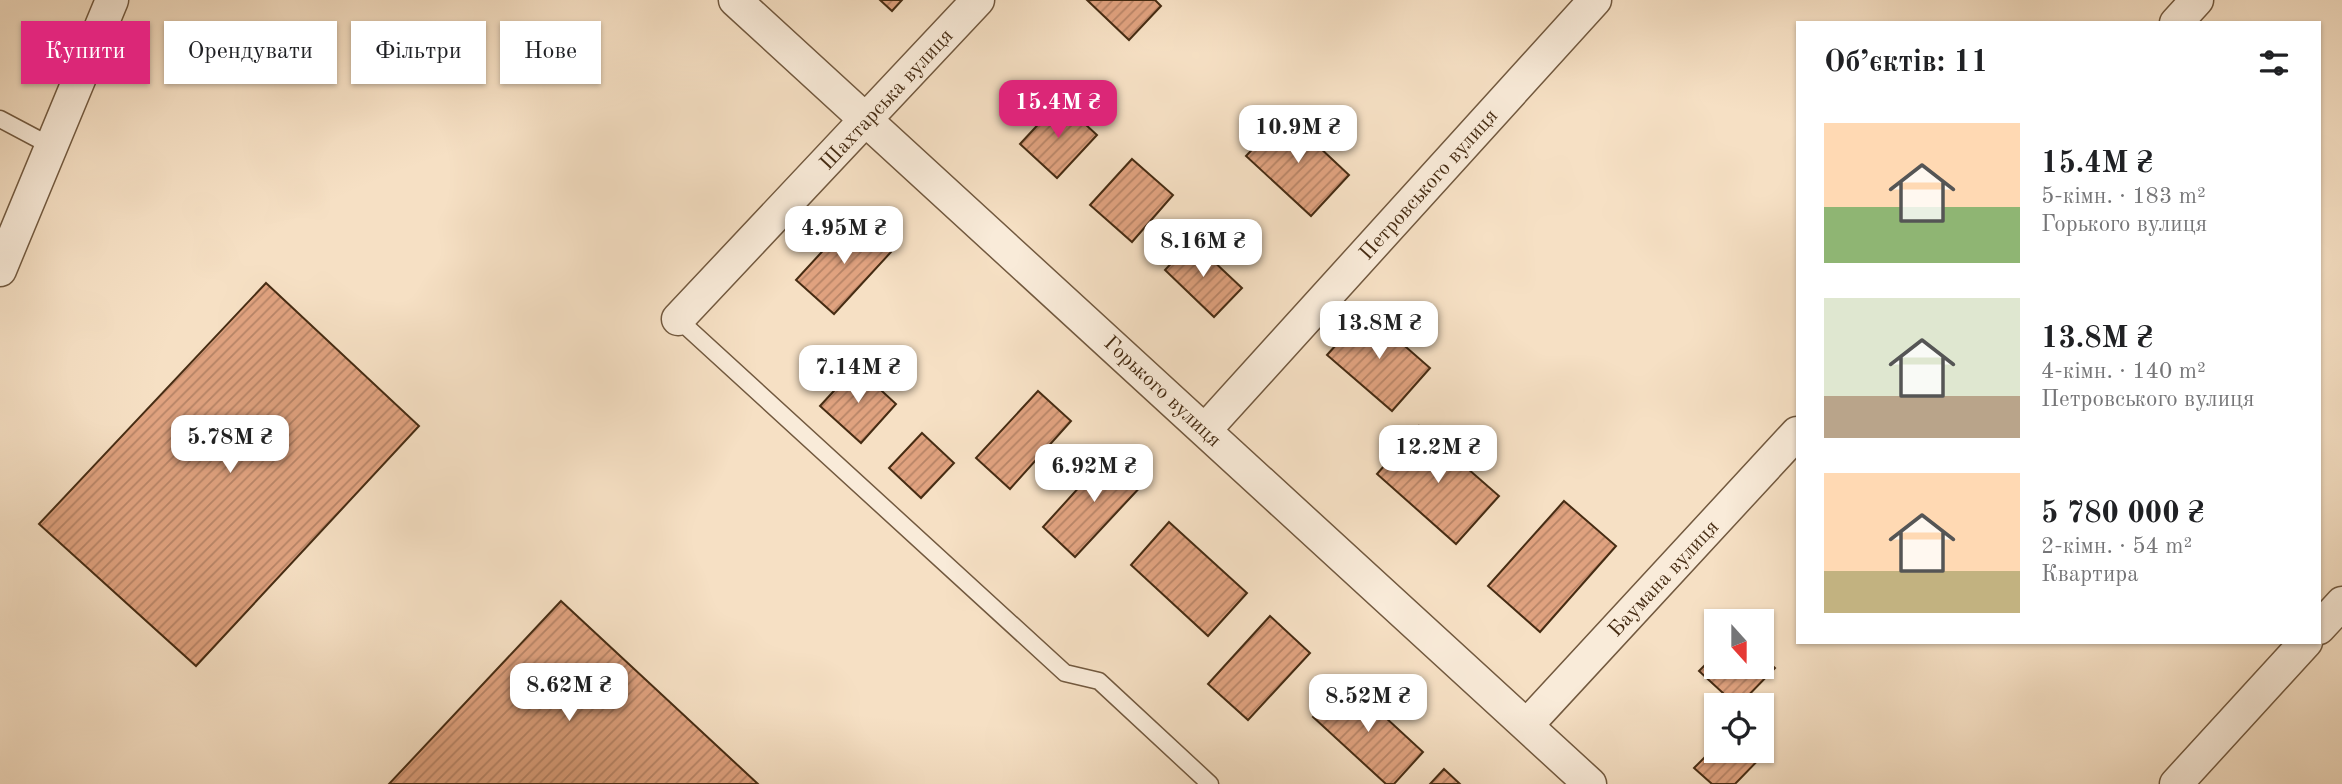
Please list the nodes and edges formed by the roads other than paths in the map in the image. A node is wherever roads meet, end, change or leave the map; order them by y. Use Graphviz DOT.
graph roads {
  1 [pos="112,0"];
  2 [pos="734,0"];
  3 [pos="978,0"];
  4 [pos="1595,0"];
  5 [pos="2197,0"];
  6 [pos="2178,21"];
  7 [pos="0,119"];
  8 [pos="868,120"];
  9 [pos="51,146"];
  10 [pos="0,270"];
  11 [pos="678,319"];
  12 [pos="1205,430"];
  13 [pos="1796,434"];
  14 [pos="2342,603"];
  15 [pos="2321,626"];
  16 [pos="2304,644"];
  17 [pos="1528,724"];
  18 [pos="1210,784"];
  19 [pos="1590,784"];
  20 [pos="2176,784"];
  1 -- 9 [label="street"];
  2 -- 8 [label="street, Горького вулиця"];
  3 -- 8 [label="street, Шахтарська вулиця"];
  4 -- 12 [label="street, Петровського вулиця"];
  5 -- 6 [label="street"];
  7 -- 9 [label="lane"];
  8 -- 11 [label="street, Шахтарська вулиця"];
  8 -- 12 [label="street, Горького вулиця"];
  9 -- 10 [label="street"];
  11 -- 18 [label="lane"];
  12 -- 17 [label="street, Горького вулиця"];
  13 -- 17 [label="street, Баумана вулиця"];
  14 -- 15 [label="street"];
  16 -- 20 [label="street"];
  17 -- 19 [label="street, Горького вулиця"];
}
